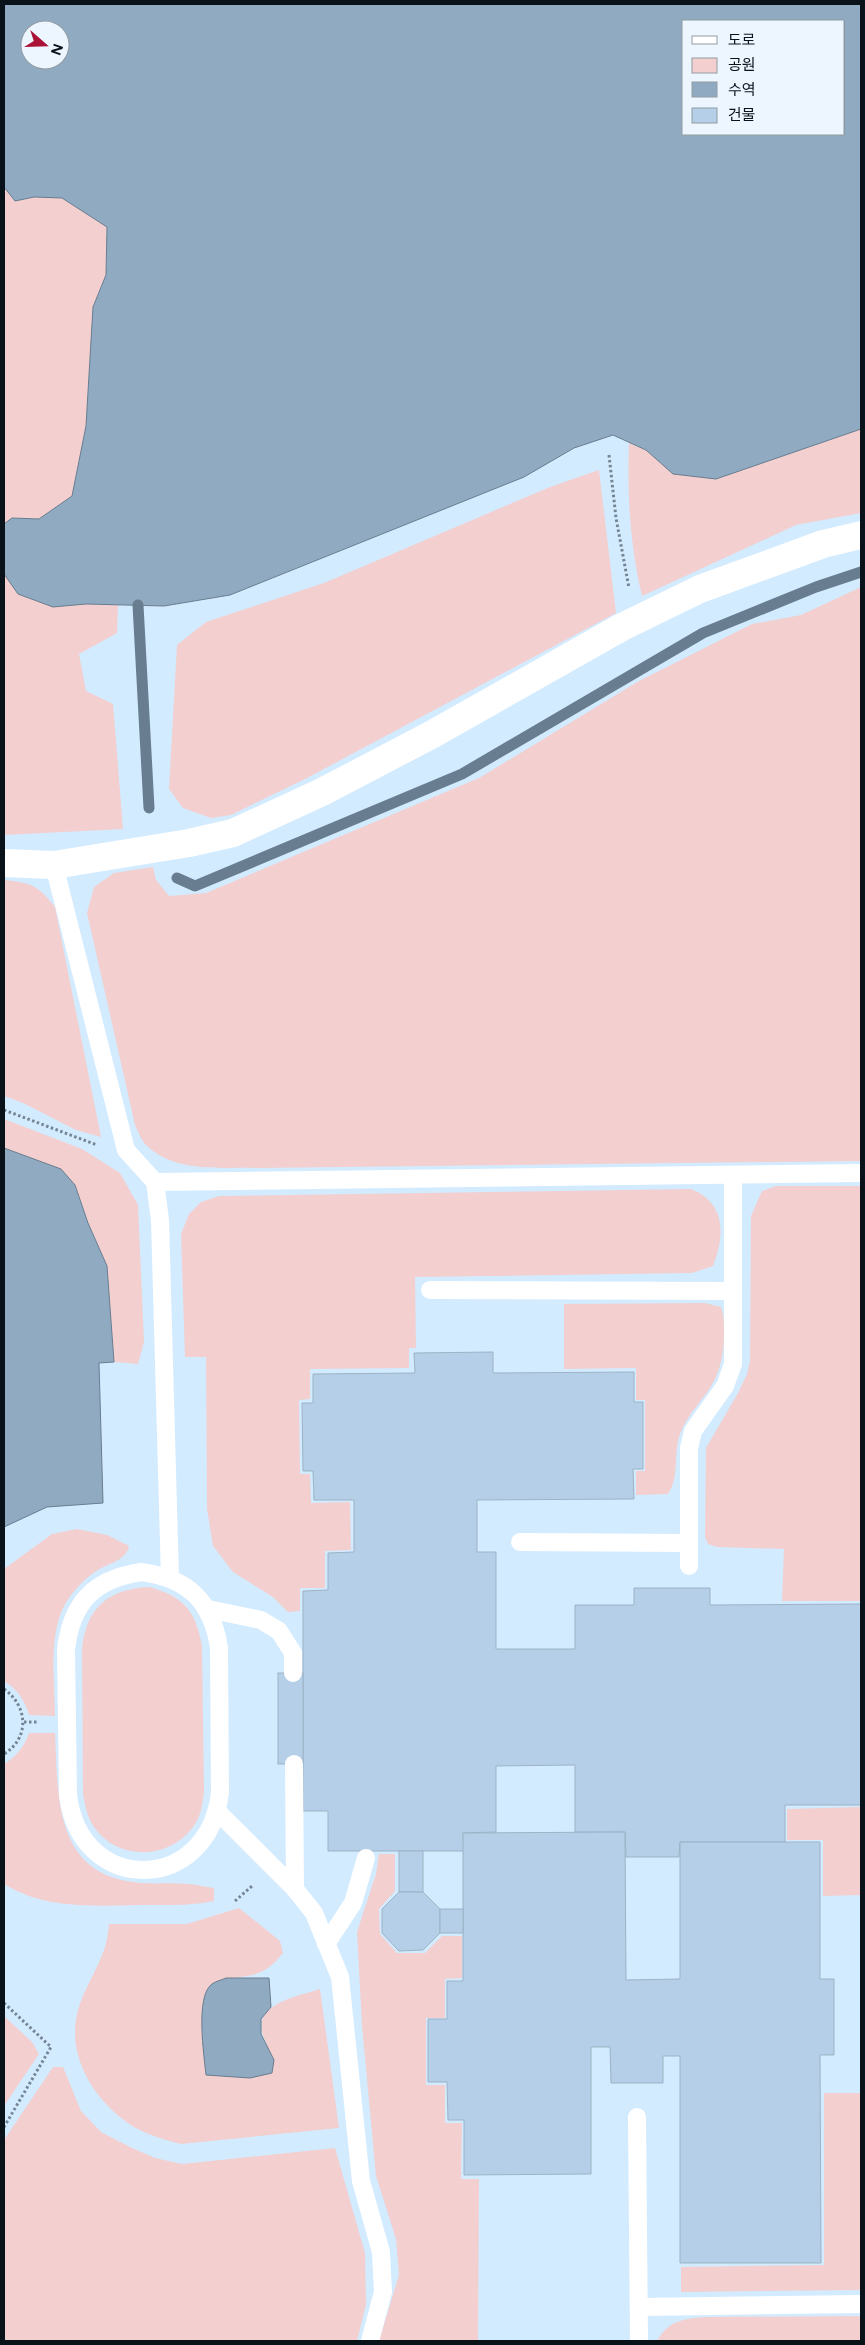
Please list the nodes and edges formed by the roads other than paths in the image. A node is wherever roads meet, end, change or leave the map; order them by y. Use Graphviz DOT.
graph roads {
  1 [pos="861,535"];
  2 [pos="4,862"];
  3 [pos="54,865"];
  4 [pos="861,1173"];
  5 [pos="733,1176"];
  6 [pos="155,1182"];
  7 [pos="430,1290"];
  8 [pos="732,1291"];
  9 [pos="520,1542"];
  10 [pos="689,1543"];
  11 [pos="689,1566"];
  12 [pos="170,1578"];
  13 [pos="208,1609"];
  14 [pos="293,1673"];
  15 [pos="294,1764"];
  16 [pos="218,1812"];
  17 [pos="366,1858"];
  18 [pos="295,1889"];
  19 [pos="326,1944"];
  20 [pos="637,2117"];
  21 [pos="861,2304"];
  22 [pos="639,2307"];
  23 [pos="370,2341"];
  24 [pos="639,2341"];
  1 -- 3 [label="street"];
  2 -- 3 [label="street"];
  3 -- 6 [label="lane"];
  4 -- 5 [label="lane"];
  5 -- 6 [label="lane"];
  5 -- 8 [label="lane"];
  6 -- 12 [label="lane"];
  7 -- 8 [label="lane"];
  8 -- 10 [label="lane"];
  9 -- 10 [label="lane"];
  10 -- 11 [label="lane"];
  12 -- 13 [label="lane"];
  12 -- 16 [label="lane"];
  13 -- 14 [label="lane"];
  13 -- 16 [label="lane"];
  15 -- 18 [label="lane"];
  16 -- 18 [label="lane"];
  17 -- 19 [label="lane"];
  18 -- 19 [label="lane"];
  19 -- 23 [label="lane"];
  20 -- 22 [label="lane"];
  21 -- 22 [label="lane"];
  22 -- 24 [label="lane"];
}
